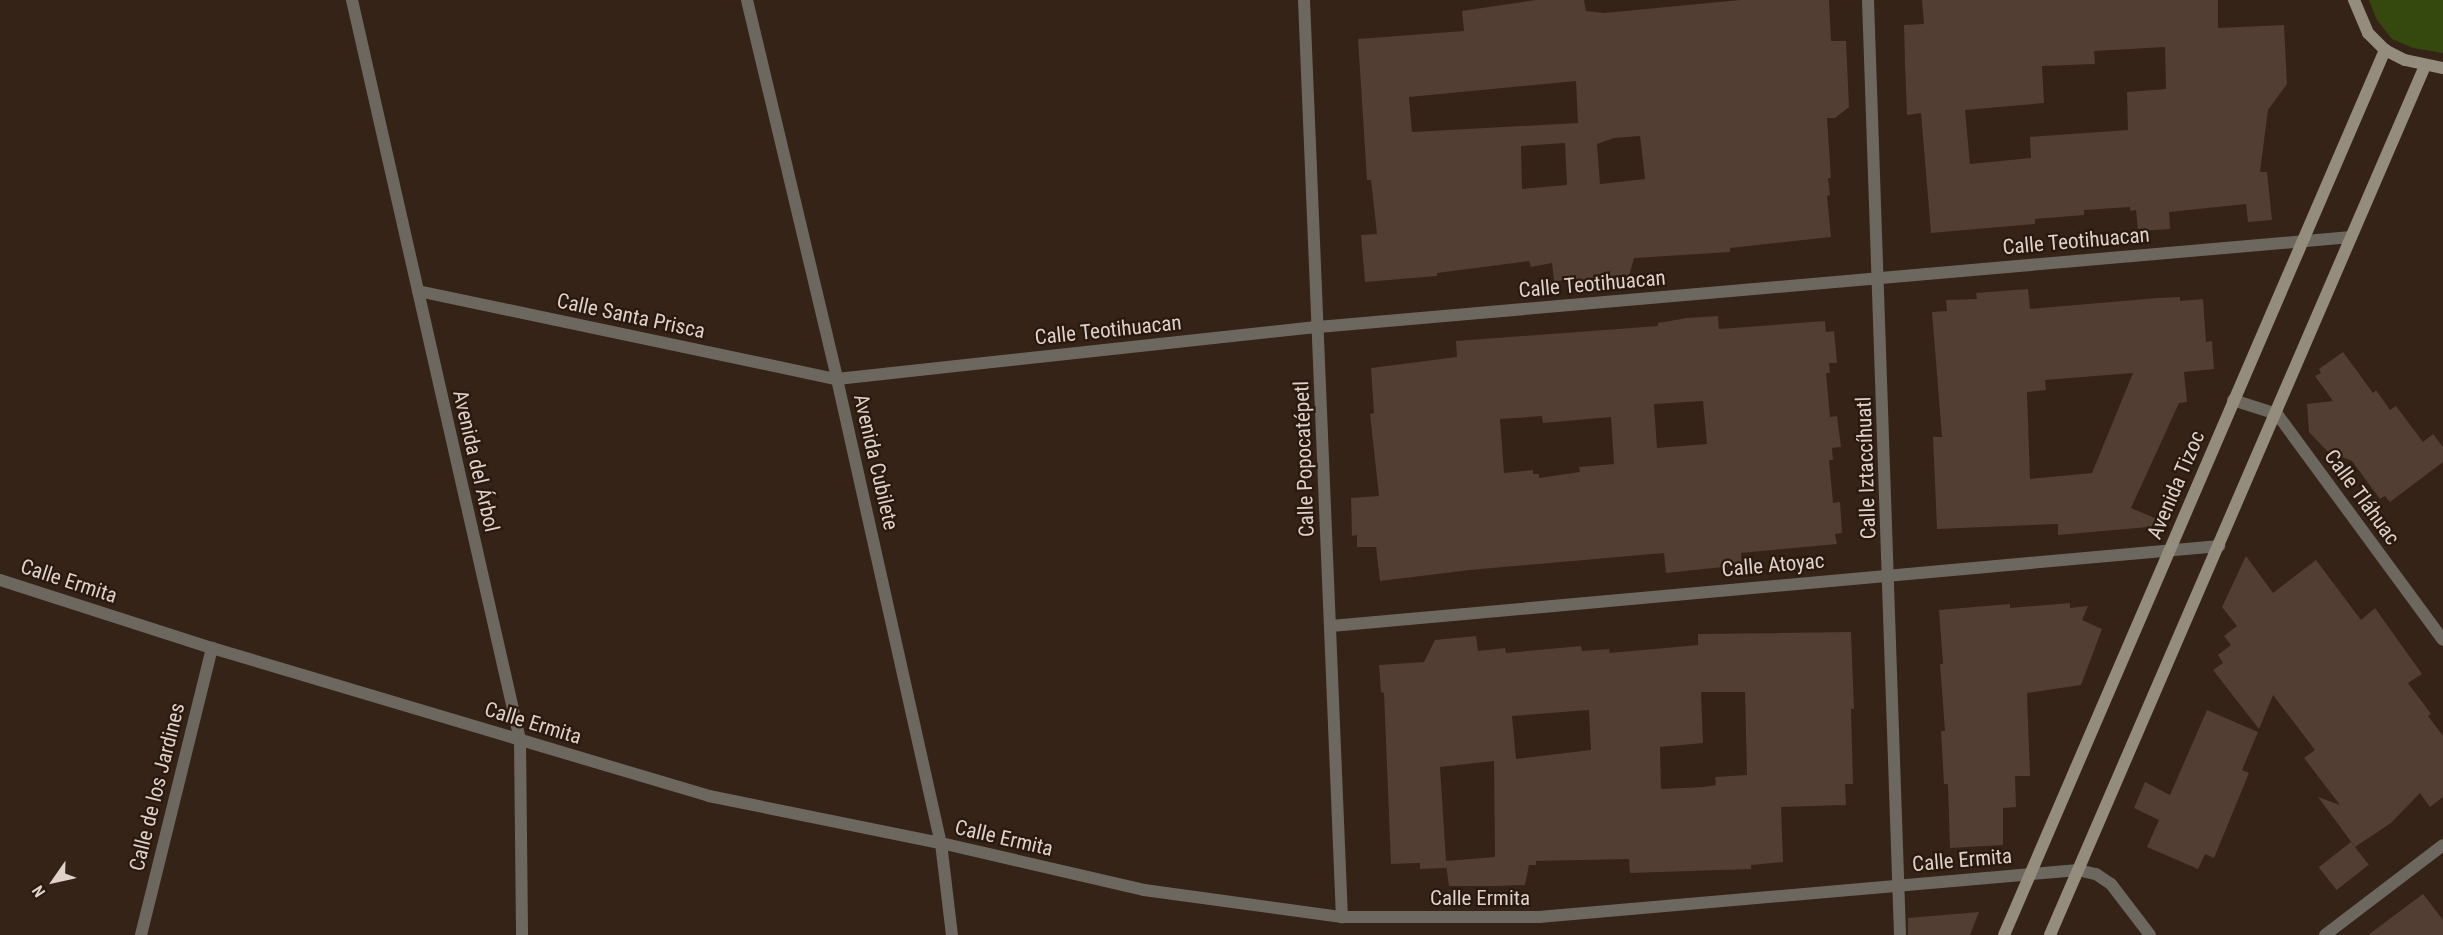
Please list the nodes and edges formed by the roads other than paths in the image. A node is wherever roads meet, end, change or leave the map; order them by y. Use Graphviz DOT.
graph roads {
  1 [pos="352,0"];
  2 [pos="747,0"];
  3 [pos="1304,0"];
  4 [pos="1868,0"];
  5 [pos="2354,0"];
  6 [pos="2385,51"];
  7 [pos="2425,66"];
  8 [pos="2443,68"];
  9 [pos="2351,237"];
  10 [pos="2302,242"];
  11 [pos="1878,278"];
  12 [pos="418,291"];
  13 [pos="1318,327"];
  14 [pos="837,379"];
  15 [pos="2233,400"];
  16 [pos="2277,414"];
  17 [pos="2218,546"];
  18 [pos="2169,550"];
  19 [pos="1889,574"];
  20 [pos="0,580"];
  21 [pos="1331,626"];
  22 [pos="2443,640"];
  23 [pos="212,648"];
  24 [pos="520,740"];
  25 [pos="941,843"];
  26 [pos="2443,845"];
  27 [pos="2079,870"];
  28 [pos="2030,874"];
  29 [pos="1898,885"];
  30 [pos="1342,917"];
  31 [pos="141,935"];
  32 [pos="522,935"];
  33 [pos="952,935"];
  34 [pos="1900,935"];
  35 [pos="2004,935"];
  36 [pos="2050,935"];
  37 [pos="2150,935"];
  38 [pos="2325,935"];
  1 -- 12 [label="street, Avenida del Árbol"];
  2 -- 14 [label="street, Avenida Cubilete"];
  3 -- 13 [label="street, Calle Popocatépetl"];
  4 -- 11 [label="street, Calle Iztaccíhuatl"];
  5 -- 6 [label="main road"];
  6 -- 7 [label="main road"];
  6 -- 10 [label="main road, Avenida Tizoc"];
  7 -- 8 [label="main road"];
  7 -- 9 [label="main road"];
  9 -- 10 [label="street, Calle Teotihuacan"];
  9 -- 16 [label="main road"];
  10 -- 11 [label="street, Calle Teotihuacan"];
  10 -- 15 [label="main road, Avenida Tizoc"];
  11 -- 13 [label="street, Calle Teotihuacan"];
  11 -- 19 [label="street, Calle Iztaccíhuatl"];
  12 -- 14 [label="street, Calle Santa Prisca"];
  12 -- 24 [label="street, Avenida del Árbol"];
  13 -- 14 [label="street, Calle Teotihuacan"];
  13 -- 21 [label="street, Calle Popocatépetl"];
  14 -- 25 [label="street, Avenida Cubilete"];
  15 -- 16 [label="street"];
  15 -- 18 [label="main road, Avenida Tizoc"];
  16 -- 17 [label="main road"];
  16 -- 22 [label="street, Calle Tláhuac"];
  17 -- 18 [label="street, Calle Atoyac"];
  17 -- 27 [label="main road"];
  18 -- 19 [label="street, Calle Atoyac"];
  18 -- 28 [label="main road, Avenida Tizoc"];
  19 -- 21 [label="street, Calle Atoyac"];
  19 -- 29 [label="street, Calle Iztaccíhuatl"];
  20 -- 23 [label="street, Calle Ermita"];
  21 -- 30 [label="street, Calle Popocatépetl"];
  23 -- 24 [label="street, Calle Ermita"];
  23 -- 31 [label="street, Calle de los Jardines"];
  24 -- 25 [label="street, Calle Ermita"];
  24 -- 32 [label="street, Avenida del Árbol"];
  25 -- 30 [label="street, Calle Ermita"];
  25 -- 33 [label="street, Avenida Cubilete"];
  26 -- 38 [label="street"];
  27 -- 28 [label="street, Calle Ermita"];
  27 -- 36 [label="main road"];
  27 -- 37 [label="street"];
  28 -- 29 [label="street, Calle Ermita"];
  28 -- 35 [label="main road, Avenida Tizoc"];
  29 -- 30 [label="street, Calle Ermita"];
  29 -- 34 [label="street, Calle Iztaccíhuatl"];
}
